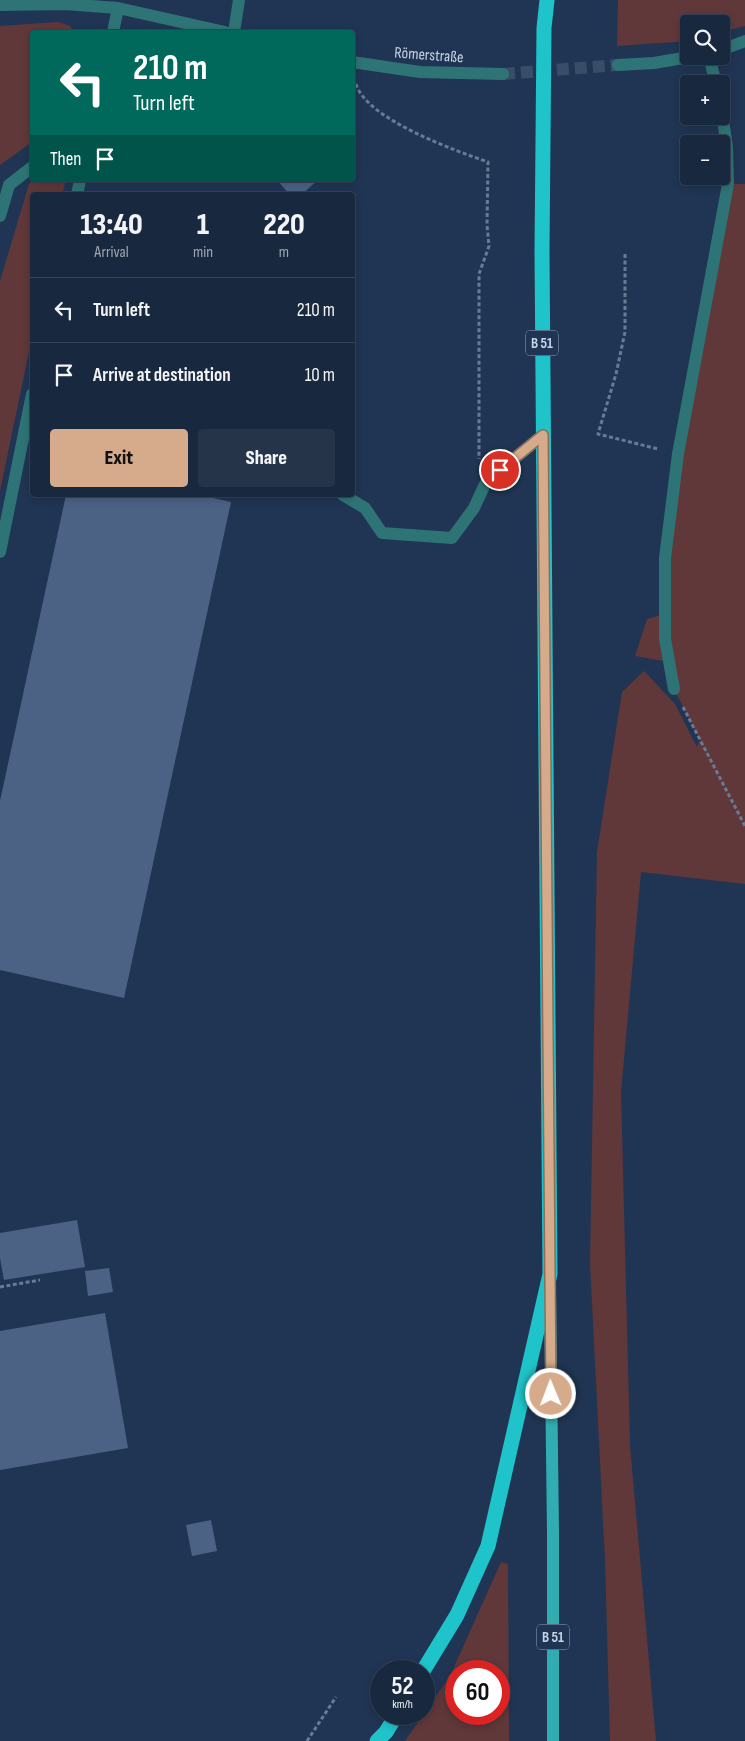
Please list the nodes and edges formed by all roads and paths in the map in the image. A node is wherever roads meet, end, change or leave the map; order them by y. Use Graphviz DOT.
graph roads {
  1 [pos="239,0"];
  2 [pos="547,0"];
  3 [pos="0,5"];
  4 [pos="118,8"];
  5 [pos="113,30"];
  6 [pos="216,30"];
  7 [pos="234,30"];
  8 [pos="745,41"];
  9 [pos="730,47"];
  10 [pos="680,59"];
  11 [pos="356,63"];
  12 [pos="618,65"];
  13 [pos="503,74"];
  14 [pos="724,125"];
  15 [pos="30,169"];
  16 [pos="0,216"];
  17 [pos="625,254"];
  18 [pos="30,407"];
  19 [pos="543,435"];
  20 [pos="678,454"];
  21 [pos="486,482"];
  22 [pos="346,497"];
  23 [pos="0,552"];
  24 [pos="674,689"];
  25 [pos="745,826"];
  26 [pos="550,1274"];
  27 [pos="40,1280"];
  28 [pos="0,1287"];
  29 [pos="430,1660"];
  30 [pos="336,1697"];
  31 [pos="390,1725"];
  32 [pos="307,1741"];
  33 [pos="377,1741"];
  34 [pos="553,1741"];
  1 -- 7 [label="street"];
  2 -- 19 [label="highway, B 51"];
  3 -- 4 [label="street"];
  4 -- 5 [label="street"];
  4 -- 6 [label="street"];
  8 -- 9 [label="street"];
  10 -- 12 [label="street"];
  11 -- 13 [label="street, Römerstraße"];
  11 -- 21 [label="path"];
  14 -- 20 [label="street"];
  15 -- 16 [label="street"];
  17 -- 20 [label="path"];
  18 -- 23 [label="street"];
  19 -- 21 [label="street"];
  19 -- 26 [label="highway, B 51"];
  20 -- 24 [label="street"];
  21 -- 22 [label="street"];
  24 -- 25 [label="path"];
  26 -- 29 [label="highway"];
  26 -- 34 [label="main road, B 51"];
  27 -- 28 [label="path"];
  30 -- 32 [label="path"];
  31 -- 33 [label="highway"];
}
